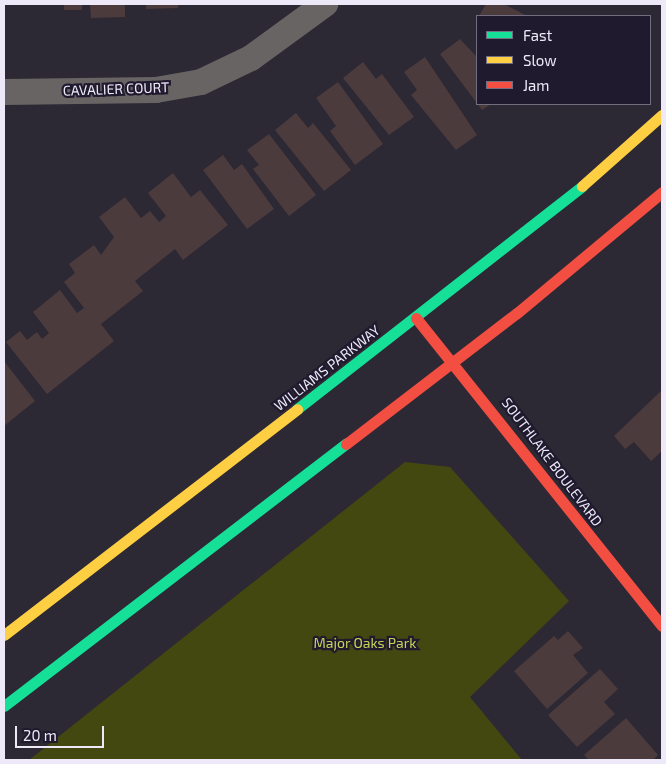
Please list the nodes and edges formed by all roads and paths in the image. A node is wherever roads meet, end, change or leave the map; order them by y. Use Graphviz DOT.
graph roads {
  1 [pos="325,4"];
  2 [pos="4,92"];
  3 [pos="662,115"];
  4 [pos="662,192"];
  5 [pos="416,318"];
  6 [pos="452,362"];
  7 [pos="662,626"];
  8 [pos="4,636"];
  9 [pos="4,706"];
  1 -- 2 [label="street, CAVALIER COURT"];
  3 -- 5 [label="main road, WILLIAMS PARKWAY"];
  4 -- 6 [label="main road"];
  5 -- 6 [label="main road, SOUTHLAKE BOULEVARD"];
  5 -- 8 [label="main road, WILLIAMS PARKWAY"];
  6 -- 7 [label="main road, SOUTHLAKE BOULEVARD"];
  6 -- 9 [label="main road"];
}
